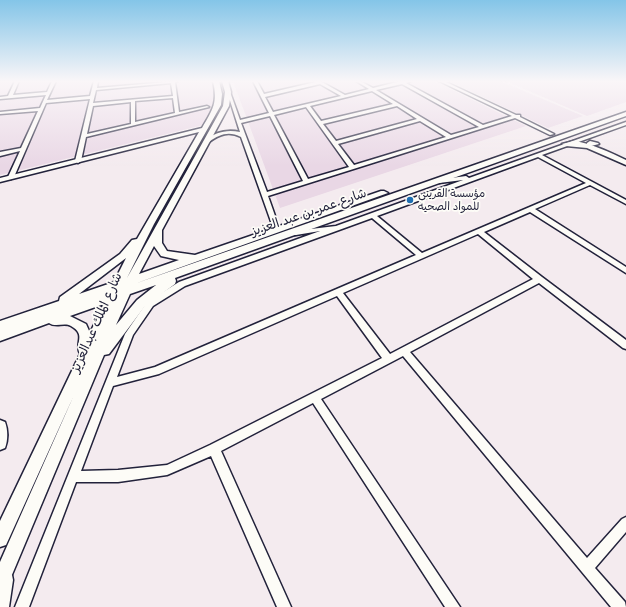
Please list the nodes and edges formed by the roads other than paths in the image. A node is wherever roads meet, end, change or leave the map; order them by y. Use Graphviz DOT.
graph roads {
  1 [pos="39,109"];
  2 [pos="42,109"];
  3 [pos="90,109"];
  4 [pos="133,109"];
  5 [pos="176,109"];
  6 [pos="197,109"];
  7 [pos="216,109"];
  8 [pos="223,109"];
  9 [pos="233,109"];
  10 [pos="268,109"];
  11 [pos="289,109"];
  12 [pos="310,109"];
  13 [pos="378,109"];
  14 [pos="404,109"];
  15 [pos="451,109"];
  16 [pos="503,109"];
  17 [pos="620,109"];
  18 [pos="0,113"];
  19 [pos="177,114"];
  20 [pos="270,114"];
  21 [pos="626,114"];
  22 [pos="518,116"];
  23 [pos="421,119"];
  24 [pos="238,122"];
  25 [pos="320,123"];
  26 [pos="626,123"];
  27 [pos="133,125"];
  28 [pos="617,126"];
  29 [pos="483,127"];
  30 [pos="626,129"];
  31 [pos="552,134"];
  32 [pos="84,136"];
  33 [pos="200,136"];
  34 [pos="244,136"];
  35 [pos="589,136"];
  36 [pos="450,137"];
  37 [pos="335,143"];
  38 [pos="566,144"];
  39 [pos="592,145"];
  40 [pos="24,148"];
  41 [pos="190,153"];
  42 [pos="0,154"];
  43 [pos="538,155"];
  44 [pos="626,158"];
  45 [pos="78,161"];
  46 [pos="626,163"];
  47 [pos="352,167"];
  48 [pos="11,177"];
  49 [pos="477,177"];
  50 [pos="0,180"];
  51 [pos="306,181"];
  52 [pos="439,181"];
  53 [pos="590,182"];
  54 [pos="178,193"];
  55 [pos="264,195"];
  56 [pos="626,202"];
  57 [pos="530,209"];
  58 [pos="374,216"];
  59 [pos="154,225"];
  60 [pos="344,226"];
  61 [pos="277,230"];
  62 [pos="479,231"];
  63 [pos="289,234"];
  64 [pos="421,256"];
  65 [pos="211,257"];
  66 [pos="626,270"];
  67 [pos="538,279"];
  68 [pos="122,288"];
  69 [pos="338,292"];
  70 [pos="44,310"];
  71 [pos="0,326"];
  72 [pos="28,326"];
  73 [pos="0,336"];
  74 [pos="626,345"];
  75 [pos="404,351"];
  76 [pos="83,360"];
  77 [pos="389,360"];
  78 [pos="93,367"];
  79 [pos="110,383"];
  80 [pos="315,398"];
  81 [pos="0,427"];
  82 [pos="0,443"];
  83 [pos="214,449"];
  84 [pos="72,477"];
  85 [pos="626,523"];
  86 [pos="0,539"];
  87 [pos="10,561"];
  88 [pos="587,568"];
  89 [pos="0,584"];
  90 [pos="2,607"];
  91 [pos="22,607"];
  92 [pos="284,607"];
  93 [pos="453,607"];
  94 [pos="620,607"];
  1 -- 18 [label="street"];
  2 -- 40 [label="street"];
  3 -- 32 [label="street"];
  4 -- 27 [label="street"];
  5 -- 19 [label="street"];
  6 -- 19 [label="street"];
  7 -- 33 [label="street, شارع الملك عبدالعزيز"];
  8 -- 33 [label="street, شارع الملك عبدالعزيز"];
  9 -- 24 [label="street"];
  10 -- 20 [label="street"];
  11 -- 20 [label="street"];
  12 -- 25 [label="street"];
  13 -- 25 [label="street"];
  14 -- 23 [label="street"];
  15 -- 29 [label="street"];
  16 -- 22 [label="street"];
  17 -- 31 [label="street, شارع عمر بن عبد العزيز"];
  19 -- 27 [label="street"];
  20 -- 24 [label="street"];
  20 -- 51 [label="street"];
  21 -- 52 [label="street, شارع عمر بن عبد العزيز"];
  22 -- 29 [label="street"];
  22 -- 31 [label="street"];
  23 -- 36 [label="street"];
  23 -- 37 [label="street"];
  24 -- 34 [label="street"];
  25 -- 37 [label="street"];
  26 -- 28 [label="street"];
  27 -- 32 [label="street"];
  28 -- 30 [label="street"];
  28 -- 35 [label="street"];
  29 -- 36 [label="street"];
  31 -- 61 [label="street, شارع عمر بن عبد العزيز"];
  32 -- 45 [label="street"];
  33 -- 34 [label="street"];
  33 -- 41 [label="street, شارع الملك عبدالعزيز"];
  33 -- 45 [label="street"];
  33 -- 54 [label="street, شارع الملك عبدالعزيز"];
  34 -- 55 [label="street"];
  35 -- 38 [label="street"];
  35 -- 39 [label="street"];
  36 -- 47 [label="street"];
  37 -- 47 [label="street"];
  38 -- 39 [label="street"];
  38 -- 43 [label="street"];
  39 -- 44 [label="street"];
  39 -- 46 [label="street"];
  40 -- 42 [label="street"];
  40 -- 48 [label="street"];
  41 -- 54 [label="street"];
  41 -- 59 [label="street, شارع الملك عبدالعزيز"];
  43 -- 49 [label="street"];
  43 -- 53 [label="street"];
  45 -- 48 [label="street"];
  47 -- 51 [label="street"];
  48 -- 50 [label="street"];
  49 -- 52 [label="street"];
  49 -- 58 [label="street"];
  51 -- 55 [label="street"];
  52 -- 63 [label="street, شارع عمر بن عبد العزيز"];
  53 -- 56 [label="street"];
  53 -- 57 [label="street"];
  54 -- 59 [label="street, شارع الملك عبدالعزيز"];
  55 -- 61 [label="street"];
  57 -- 62 [label="street"];
  57 -- 66 [label="street"];
  58 -- 60 [label="street"];
  58 -- 64 [label="street"];
  59 -- 65 [label="street"];
  59 -- 68 [label="street, شارع الملك عبدالعزيز"];
  59 -- 70 [label="street"];
  60 -- 63 [label="street"];
  60 -- 79 [label="street"];
  61 -- 65 [label="street, شارع عمر بن عبد العزيز"];
  62 -- 64 [label="street"];
  62 -- 67 [label="street"];
  63 -- 65 [label="street, شارع عمر بن عبد العزيز"];
  64 -- 69 [label="street"];
  65 -- 68 [label="street, شارع عمر بن عبد العزيز"];
  65 -- 78 [label="street"];
  67 -- 74 [label="street"];
  67 -- 75 [label="street"];
  68 -- 70 [label="street, شارع عمر بن عبد العزيز"];
  68 -- 72 [label="street, شارع عمر بن عبد العزيز"];
  68 -- 76 [label="street, شارع الملك عبدالعزيز"];
  68 -- 78 [label="street, شارع الملك عبدالعزيز"];
  69 -- 77 [label="street"];
  69 -- 79 [label="street"];
  70 -- 71 [label="street, شارع عمر بن عبد العزيز"];
  72 -- 73 [label="street, شارع عمر بن عبد العزيز"];
  72 -- 76 [label="street"];
  75 -- 77 [label="street"];
  75 -- 88 [label="street"];
  76 -- 86 [label="street, شارع الملك عبدالعزيز"];
  77 -- 80 [label="street"];
  78 -- 87 [label="street, شارع الملك عبدالعزيز"];
  79 -- 84 [label="street"];
  80 -- 83 [label="street"];
  80 -- 93 [label="street"];
  81 -- 82 [label="street"];
  83 -- 84 [label="street"];
  83 -- 92 [label="street"];
  84 -- 91 [label="street"];
  85 -- 88 [label="street"];
  87 -- 89 [label="street, شارع الملك عبدالعزيز"];
  87 -- 90 [label="street"];
  88 -- 94 [label="street"];
}
